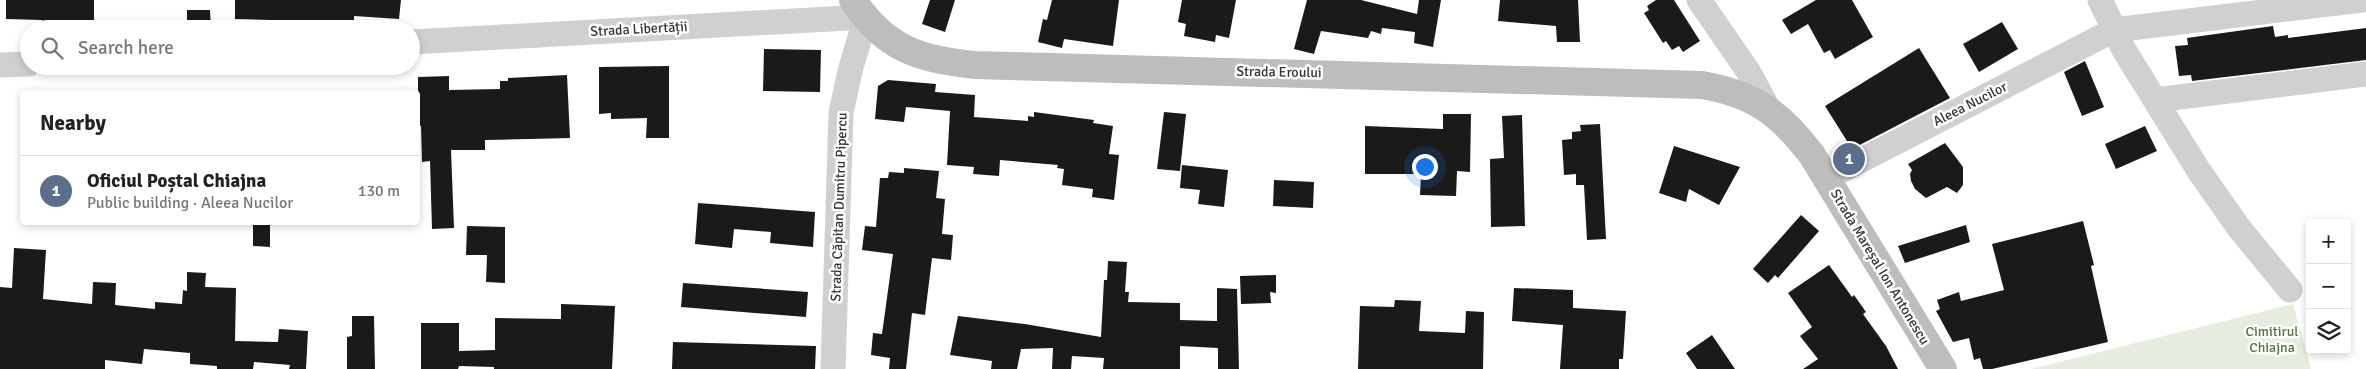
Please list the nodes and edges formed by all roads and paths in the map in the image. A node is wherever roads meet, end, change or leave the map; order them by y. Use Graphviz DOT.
graph roads {
  1 [pos="1699,0"];
  2 [pos="2100,0"];
  3 [pos="2362,0"];
  4 [pos="860,9"];
  5 [pos="2114,30"];
  6 [pos="420,41"];
  7 [pos="20,64"];
  8 [pos="0,65"];
  9 [pos="2366,74"];
  10 [pos="1728,90"];
  11 [pos="2155,100"];
  12 [pos="1768,108"];
  13 [pos="1826,178"];
  14 [pos="2290,290"];
  15 [pos="833,369"];
  16 [pos="1943,369"];
  1 -- 12 [label="street"];
  2 -- 5 [label="street"];
  3 -- 5 [label="street, Aleea Nucilor"];
  4 -- 6 [label="street, Strada Libertății"];
  4 -- 10 [label="main road, Strada Eroului"];
  4 -- 15 [label="street, Strada Căpitan Dumitru Pipercu"];
  5 -- 11 [label="street"];
  5 -- 13 [label="street, Aleea Nucilor"];
  7 -- 8 [label="street"];
  9 -- 11 [label="street"];
  10 -- 12 [label="main road, Strada Mareșal Ion Antonescu"];
  11 -- 14 [label="street"];
  12 -- 13 [label="main road, Strada Mareșal Ion Antonescu"];
  13 -- 16 [label="main road, Strada Mareșal Ion Antonescu"];
}
